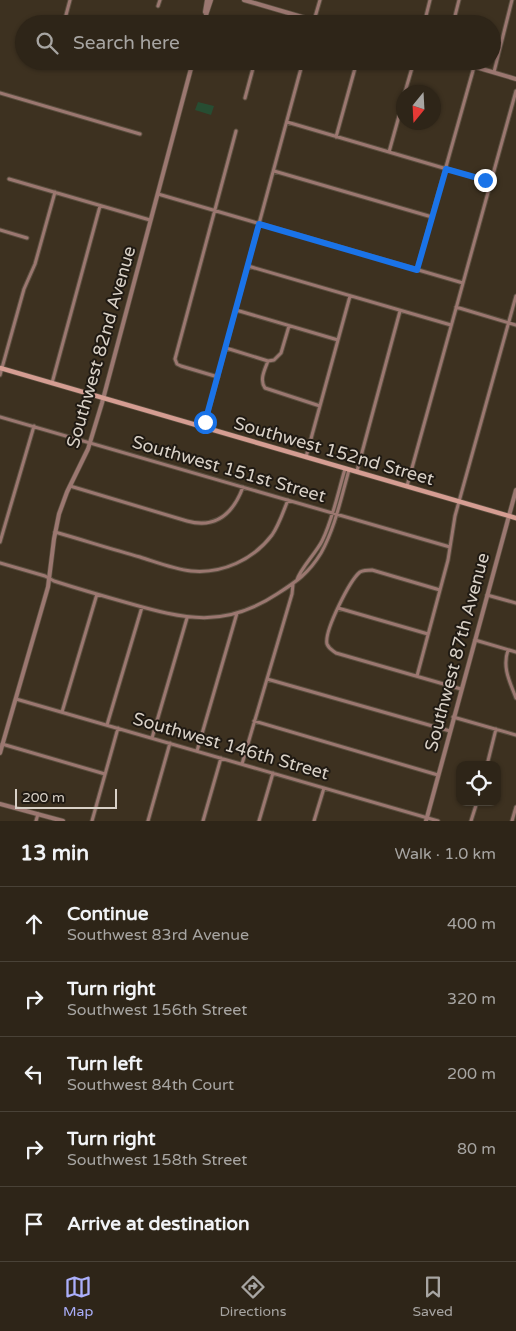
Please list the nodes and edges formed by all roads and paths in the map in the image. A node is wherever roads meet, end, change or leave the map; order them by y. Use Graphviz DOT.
graph roads {
  1 [pos="70,0"];
  2 [pos="160,0"];
  3 [pos="207,0"];
  4 [pos="211,0"];
  5 [pos="244,0"];
  6 [pos="320,0"];
  7 [pos="430,0"];
  8 [pos="459,0"];
  9 [pos="512,0"];
  10 [pos="158,6"];
  11 [pos="205,14"];
  12 [pos="66,15"];
  13 [pos="292,15"];
  14 [pos="316,15"];
  15 [pos="426,15"];
  16 [pos="455,15"];
  17 [pos="501,44"];
  18 [pos="190,70"];
  19 [pos="252,70"];
  20 [pos="301,70"];
  21 [pos="355,70"];
  22 [pos="411,70"];
  23 [pos="473,70"];
  24 [pos="486,70"];
  25 [pos="494,72"];
  26 [pos="516,79"];
  27 [pos="407,85"];
  28 [pos="516,91"];
  29 [pos="0,93"];
  30 [pos="245,98"];
  31 [pos="287,122"];
  32 [pos="396,127"];
  33 [pos="236,131"];
  34 [pos="140,134"];
  35 [pos="336,137"];
  36 [pos="389,152"];
  37 [pos="446,169"];
  38 [pos="274,171"];
  39 [pos="9,179"];
  40 [pos="491,182"];
  41 [pos="54,192"];
  42 [pos="158,194"];
  43 [pos="100,206"];
  44 [pos="214,210"];
  45 [pos="432,217"];
  46 [pos="150,220"];
  47 [pos="259,224"];
  48 [pos="0,230"];
  49 [pos="27,238"];
  50 [pos="248,266"];
  51 [pos="417,270"];
  52 [pos="463,283"];
  53 [pos="350,296"];
  54 [pos="516,296"];
  55 [pos="456,307"];
  56 [pos="236,310"];
  57 [pos="400,311"];
  58 [pos="509,323"];
  59 [pos="516,325"];
  60 [pos="289,326"];
  61 [pos="452,326"];
  62 [pos="338,340"];
  63 [pos="226,348"];
  64 [pos="268,361"];
  65 [pos="1,368"];
  66 [pos="0,375"];
  67 [pos="218,377"];
  68 [pos="52,383"];
  69 [pos="103,398"];
  70 [pos="320,406"];
  71 [pos="0,417"];
  72 [pos="34,426"];
  73 [pos="204,428"];
  74 [pos="90,443"];
  75 [pos="306,457"];
  76 [pos="347,470"];
  77 [pos="356,472"];
  78 [pos="70,486"];
  79 [pos="243,487"];
  80 [pos="407,487"];
  81 [pos="516,490"];
  82 [pos="288,500"];
  83 [pos="459,502"];
  84 [pos="332,513"];
  85 [pos="336,514"];
  86 [pos="509,516"];
  87 [pos="516,518"];
  88 [pos="55,532"];
  89 [pos="0,542"];
  90 [pos="450,547"];
  91 [pos="0,562"];
  92 [pos="50,579"];
  93 [pos="297,581"];
  94 [pos="293,584"];
  95 [pos="440,590"];
  96 [pos="97,594"];
  97 [pos="487,594"];
  98 [pos="516,603"];
  99 [pos="142,607"];
  100 [pos="338,608"];
  101 [pos="237,613"];
  102 [pos="187,618"];
  103 [pos="428,634"];
  104 [pos="474,640"];
  105 [pos="508,650"];
  106 [pos="516,652"];
  107 [pos="416,676"];
  108 [pos="267,678"];
  109 [pos="461,689"];
  110 [pos="516,698"];
  111 [pos="16,699"];
  112 [pos="62,712"];
  113 [pos="454,717"];
  114 [pos="254,721"];
  115 [pos="107,725"];
  116 [pos="118,728"];
  117 [pos="496,730"];
  118 [pos="450,732"];
  119 [pos="516,735"];
  120 [pos="152,738"];
  121 [pos="170,742"];
  122 [pos="2,744"];
  123 [pos="197,751"];
  124 [pos="0,753"];
  125 [pos="221,758"];
  126 [pos="488,761"];
  127 [pos="242,764"];
  128 [pos="273,773"];
  129 [pos="106,774"];
  130 [pos="438,775"];
  131 [pos="324,788"];
  132 [pos="0,804"];
  133 [pos="476,806"];
  134 [pos="516,806"];
  135 [pos="38,814"];
  136 [pos="426,819"];
  137 [pos="36,821"];
  138 [pos="63,821"];
  139 [pos="92,821"];
  140 [pos="148,821"];
  141 [pos="203,821"];
  142 [pos="259,821"];
  143 [pos="314,821"];
  144 [pos="438,821"];
  145 [pos="472,821"];
  146 [pos="512,821"];
  1 -- 12 [label="street"];
  2 -- 10 [label="street"];
  3 -- 11 [label="street"];
  4 -- 11 [label="street"];
  5 -- 13 [label="street"];
  6 -- 14 [label="street"];
  7 -- 15 [label="street"];
  8 -- 16 [label="street"];
  9 -- 17 [label="street"];
  18 -- 42 [label="street, Southwest 82nd Avenue"];
  19 -- 30 [label="street"];
  20 -- 31 [label="street"];
  21 -- 35 [label="street"];
  22 -- 27 [label="street"];
  23 -- 37 [label="street"];
  24 -- 25 [label="street"];
  25 -- 26 [label="street"];
  28 -- 40 [label="street"];
  29 -- 34 [label="street"];
  31 -- 35 [label="street"];
  31 -- 38 [label="street"];
  32 -- 36 [label="street"];
  33 -- 44 [label="street"];
  35 -- 36 [label="street"];
  36 -- 37 [label="street"];
  37 -- 40 [label="street"];
  37 -- 45 [label="street"];
  38 -- 45 [label="street"];
  38 -- 47 [label="street"];
  39 -- 41 [label="street"];
  40 -- 52 [label="street"];
  41 -- 43 [label="street"];
  41 -- 65 [label="street"];
  42 -- 44 [label="street"];
  42 -- 46 [label="street, Southwest 82nd Avenue"];
  43 -- 46 [label="street"];
  43 -- 68 [label="street"];
  44 -- 47 [label="street"];
  44 -- 67 [label="street"];
  45 -- 51 [label="street"];
  46 -- 69 [label="street, Southwest 82nd Avenue"];
  47 -- 50 [label="street"];
  47 -- 51 [label="street"];
  48 -- 49 [label="street"];
  50 -- 53 [label="street"];
  50 -- 56 [label="street"];
  51 -- 52 [label="street"];
  52 -- 55 [label="street"];
  53 -- 57 [label="street"];
  53 -- 62 [label="street"];
  54 -- 58 [label="street"];
  55 -- 58 [label="street"];
  55 -- 61 [label="street"];
  56 -- 60 [label="street"];
  56 -- 63 [label="street"];
  57 -- 61 [label="street"];
  57 -- 77 [label="street"];
  58 -- 59 [label="street"];
  58 -- 83 [label="street"];
  60 -- 62 [label="street"];
  60 -- 64 [label="street"];
  61 -- 80 [label="street"];
  62 -- 70 [label="street"];
  63 -- 64 [label="street"];
  63 -- 67 [label="street"];
  64 -- 70 [label="street"];
  65 -- 66 [label="street"];
  65 -- 68 [label="main road, Southwest 152nd Street"];
  67 -- 73 [label="street"];
  68 -- 69 [label="main road, Southwest 152nd Street"];
  69 -- 73 [label="main road, Southwest 152nd Street"];
  69 -- 74 [label="street, Southwest 82nd Avenue"];
  70 -- 75 [label="street"];
  71 -- 72 [label="street, Southwest 151st Street"];
  72 -- 74 [label="street, Southwest 151st Street"];
  72 -- 89 [label="street"];
  73 -- 75 [label="main road, Southwest 152nd Street"];
  74 -- 78 [label="street, Southwest 82nd Avenue"];
  74 -- 79 [label="street, Southwest 151st Street"];
  75 -- 76 [label="main road, Southwest 152nd Street"];
  76 -- 77 [label="main road, Southwest 152nd Street"];
  76 -- 84 [label="street"];
  76 -- 85 [label="street"];
  77 -- 80 [label="main road, Southwest 152nd Street"];
  78 -- 79 [label="street"];
  78 -- 88 [label="street, Southwest 82nd Avenue"];
  79 -- 82 [label="street, Southwest 151st Street"];
  80 -- 83 [label="main road, Southwest 152nd Street"];
  81 -- 86 [label="street, Southwest 87th Avenue"];
  82 -- 84 [label="street, Southwest 151st Street"];
  82 -- 88 [label="street"];
  83 -- 86 [label="main road, Southwest 152nd Street"];
  83 -- 90 [label="street"];
  84 -- 85 [label="street, Southwest 151st Street"];
  84 -- 93 [label="street"];
  85 -- 90 [label="street, Southwest 151st Street"];
  85 -- 93 [label="street"];
  86 -- 87 [label="main road, Southwest 152nd Street"];
  86 -- 97 [label="street, Southwest 87th Avenue"];
  88 -- 92 [label="street, Southwest 82nd Avenue"];
  90 -- 95 [label="street"];
  91 -- 92 [label="street"];
  92 -- 96 [label="street"];
  92 -- 111 [label="street, Southwest 82nd Avenue"];
  93 -- 94 [label="street"];
  94 -- 101 [label="street"];
  94 -- 108 [label="street"];
  95 -- 100 [label="street"];
  95 -- 103 [label="street"];
  96 -- 99 [label="street"];
  96 -- 112 [label="street"];
  97 -- 98 [label="street"];
  97 -- 104 [label="street, Southwest 87th Avenue"];
  99 -- 102 [label="street"];
  99 -- 115 [label="street"];
  100 -- 103 [label="street"];
  100 -- 107 [label="street"];
  101 -- 102 [label="street"];
  101 -- 123 [label="street"];
  102 -- 120 [label="street"];
  103 -- 107 [label="street"];
  104 -- 105 [label="street"];
  104 -- 109 [label="street, Southwest 87th Avenue"];
  105 -- 106 [label="street"];
  105 -- 110 [label="street"];
  107 -- 109 [label="street"];
  108 -- 114 [label="street"];
  108 -- 118 [label="street"];
  109 -- 113 [label="street, Southwest 87th Avenue"];
  111 -- 112 [label="street, Southwest 146th Street"];
  111 -- 122 [label="street, Southwest 82nd Avenue"];
  112 -- 115 [label="street, Southwest 146th Street"];
  113 -- 117 [label="street"];
  113 -- 118 [label="street, Southwest 87th Avenue"];
  114 -- 127 [label="street"];
  114 -- 130 [label="street"];
  115 -- 116 [label="street, Southwest 146th Street"];
  116 -- 120 [label="street, Southwest 146th Street"];
  116 -- 129 [label="street"];
  117 -- 119 [label="street"];
  117 -- 126 [label="street"];
  118 -- 130 [label="street, Southwest 87th Avenue"];
  120 -- 121 [label="street, Southwest 146th Street"];
  121 -- 123 [label="street, Southwest 146th Street"];
  121 -- 140 [label="street"];
  122 -- 124 [label="street, Southwest 82nd Avenue"];
  122 -- 129 [label="street"];
  123 -- 125 [label="street, Southwest 146th Street"];
  125 -- 127 [label="street, Southwest 146th Street"];
  125 -- 141 [label="street"];
  127 -- 128 [label="street, Southwest 146th Street"];
  128 -- 131 [label="street, Southwest 146th Street"];
  128 -- 142 [label="street"];
  129 -- 139 [label="street"];
  130 -- 136 [label="street, Southwest 87th Avenue"];
  131 -- 136 [label="street, Southwest 146th Street"];
  131 -- 143 [label="street"];
  132 -- 135 [label="street"];
  133 -- 145 [label="street"];
  134 -- 146 [label="street"];
  135 -- 137 [label="street"];
  135 -- 138 [label="street"];
  136 -- 144 [label="street, Southwest 146th Street"];
}
